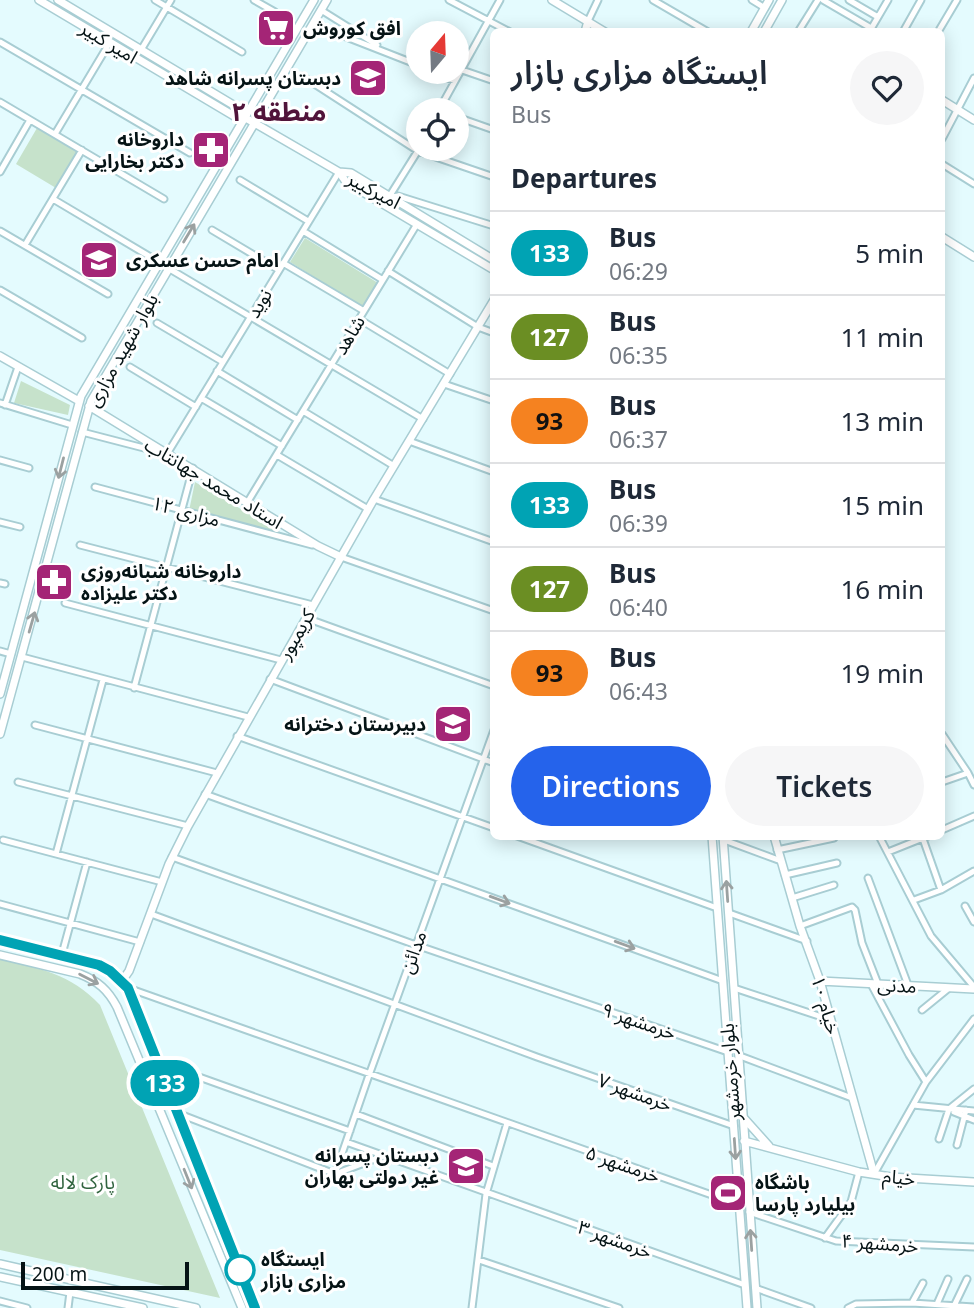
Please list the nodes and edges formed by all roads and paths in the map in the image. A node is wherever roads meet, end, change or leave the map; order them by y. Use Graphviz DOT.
graph roads {
  1 [pos="38,0"];
  2 [pos="58,0"];
  3 [pos="155,0"];
  4 [pos="171,0"];
  5 [pos="254,0"];
  6 [pos="314,0"];
  7 [pos="327,0"];
  8 [pos="449,0"];
  9 [pos="500,0"];
  10 [pos="552,0"];
  11 [pos="598,0"];
  12 [pos="653,0"];
  13 [pos="752,0"];
  14 [pos="782,0"];
  15 [pos="820,0"];
  16 [pos="849,0"];
  17 [pos="888,0"];
  18 [pos="921,0"];
  19 [pos="957,0"];
  20 [pos="767,4"];
  21 [pos="167,7"];
  22 [pos="321,10"];
  23 [pos="275,12"];
  24 [pos="80,13"];
  25 [pos="878,17"];
  26 [pos="75,21"];
  27 [pos="588,21"];
  28 [pos="488,22"];
  29 [pos="313,24"];
  30 [pos="501,28"];
  31 [pos="586,28"];
  32 [pos="599,28"];
  33 [pos="701,28"];
  34 [pos="753,28"];
  35 [pos="766,28"];
  36 [pos="802,28"];
  37 [pos="867,28"];
  38 [pos="871,28"];
  39 [pos="905,28"];
  40 [pos="940,28"];
  41 [pos="0,42"];
  42 [pos="110,42"];
  43 [pos="141,50"];
  44 [pos="242,52"];
  45 [pos="389,52"];
  46 [pos="469,57"];
  47 [pos="406,60"];
  48 [pos="469,72"];
  49 [pos="302,76"];
  50 [pos="974,78"];
  51 [pos="490,80"];
  52 [pos="82,90"];
  53 [pos="0,102"];
  54 [pos="945,102"];
  55 [pos="958,110"];
  56 [pos="244,117"];
  57 [pos="30,120"];
  58 [pos="974,120"];
  59 [pos="469,121"];
  60 [pos="254,122"];
  61 [pos="490,129"];
  62 [pos="55,134"];
  63 [pos="945,134"];
  64 [pos="406,142"];
  65 [pos="82,150"];
  66 [pos="190,153"];
  67 [pos="412,161"];
  68 [pos="449,161"];
  69 [pos="945,166"];
  70 [pos="1,169"];
  71 [pos="339,172"];
  72 [pos="490,176"];
  73 [pos="240,180"];
  74 [pos="974,184"];
  75 [pos="389,197"];
  76 [pos="53,199"];
  77 [pos="164,199"];
  78 [pos="308,221"];
  79 [pos="417,224"];
  80 [pos="490,225"];
  81 [pos="212,230"];
  82 [pos="0,231"];
  83 [pos="303,231"];
  84 [pos="945,239"];
  85 [pos="25,245"];
  86 [pos="974,257"];
  87 [pos="490,258"];
  88 [pos="159,262"];
  89 [pos="283,262"];
  90 [pos="168,268"];
  91 [pos="490,268"];
  92 [pos="279,270"];
  93 [pos="388,271"];
  94 [pos="383,280"];
  95 [pos="0,290"];
  96 [pos="108,294"];
  97 [pos="490,307"];
  98 [pos="364,311"];
  99 [pos="127,315"];
  100 [pos="251,316"];
  101 [pos="359,319"];
  102 [pos="136,321"];
  103 [pos="157,323"];
  104 [pos="478,327"];
  105 [pos="490,332"];
  106 [pos="82,338"];
  107 [pos="0,356"];
  108 [pos="223,362"];
  109 [pos="332,364"];
  110 [pos="18,367"];
  111 [pos="130,367"];
  112 [pos="217,371"];
  113 [pos="450,374"];
  114 [pos="444,384"];
  115 [pos="201,398"];
  116 [pos="490,400"];
  117 [pos="79,401"];
  118 [pos="3,404"];
  119 [pos="89,406"];
  120 [pos="196,407"];
  121 [pos="303,411"];
  122 [pos="423,419"];
  123 [pos="298,420"];
  124 [pos="72,425"];
  125 [pos="82,432"];
  126 [pos="409,441"];
  127 [pos="282,446"];
  128 [pos="167,454"];
  129 [pos="277,455"];
  130 [pos="0,460"];
  131 [pos="394,466"];
  132 [pos="29,468"];
  133 [pos="192,468"];
  134 [pos="490,471"];
  135 [pos="95,487"];
  136 [pos="374,499"];
  137 [pos="247,503"];
  138 [pos="368,509"];
  139 [pos="181,510"];
  140 [pos="0,522"];
  141 [pos="20,527"];
  142 [pos="490,541"];
  143 [pos="80,545"];
  144 [pos="318,546"];
  145 [pos="341,557"];
  146 [pos="166,567"];
  147 [pos="65,603"];
  148 [pos="313,605"];
  149 [pos="490,610"];
  150 [pos="306,618"];
  151 [pos="150,626"];
  152 [pos="0,651"];
  153 [pos="11,654"];
  154 [pos="22,657"];
  155 [pos="281,660"];
  156 [pos="270,679"];
  157 [pos="103,680"];
  158 [pos="490,685"];
  159 [pos="134,688"];
  160 [pos="0,694"];
  161 [pos="248,717"];
  162 [pos="35,725"];
  163 [pos="0,734"];
  164 [pos="237,736"];
  165 [pos="945,738"];
  166 [pos="88,739"];
  167 [pos="490,741"];
  168 [pos="483,759"];
  169 [pos="490,762"];
  170 [pos="217,773"];
  171 [pos="968,773"];
  172 [pos="945,781"];
  173 [pos="18,782"];
  174 [pos="974,786"];
  175 [pos="205,794"];
  176 [pos="72,796"];
  177 [pos="974,816"];
  178 [pos="461,817"];
  179 [pos="188,826"];
  180 [pos="490,827"];
  181 [pos="945,829"];
  182 [pos="3,840"];
  183 [pos="528,840"];
  184 [pos="712,840"];
  185 [pos="723,840"];
  186 [pos="728,840"];
  187 [pos="775,840"];
  188 [pos="806,840"];
  189 [pos="825,840"];
  190 [pos="881,840"];
  191 [pos="918,840"];
  192 [pos="926,840"];
  193 [pos="807,844"];
  194 [pos="778,850"];
  195 [pos="888,852"];
  196 [pos="56,854"];
  197 [pos="172,857"];
  198 [pos="781,860"];
  199 [pos="87,862"];
  200 [pos="837,863"];
  201 [pos="974,871"];
  202 [pos="785,875"];
  203 [pos="439,878"];
  204 [pos="868,878"];
  205 [pos="162,881"];
  206 [pos="834,885"];
  207 [pos="941,890"];
  208 [pos="792,898"];
  209 [pos="914,900"];
  210 [pos="0,904"];
  211 [pos="965,906"];
  212 [pos="717,908"];
  213 [pos="729,913"];
  214 [pos="151,914"];
  215 [pos="973,918"];
  216 [pos="71,923"];
  217 [pos="800,926"];
  218 [pos="0,940"];
  219 [pos="807,941"];
  220 [pos="140,942"];
  221 [pos="416,945"];
  222 [pos="720,950"];
  223 [pos="732,952"];
  224 [pos="62,954"];
  225 [pos="0,955"];
  226 [pos="723,981"];
  227 [pos="820,981"];
  228 [pos="874,984"];
  229 [pos="125,985"];
  230 [pos="908,985"];
  231 [pos="734,988"];
  232 [pos="950,988"];
  233 [pos="974,988"];
  234 [pos="394,1004"];
  235 [pos="922,1010"];
  236 [pos="974,1019"];
  237 [pos="831,1020"];
  238 [pos="728,1052"];
  239 [pos="740,1056"];
  240 [pos="157,1062"];
  241 [pos="369,1074"];
  242 [pos="926,1082"];
  243 [pos="974,1089"];
  244 [pos="852,1098"];
  245 [pos="913,1105"];
  246 [pos="949,1109"];
  247 [pos="974,1111"];
  248 [pos="177,1113"];
  249 [pos="966,1113"];
  250 [pos="356,1114"];
  251 [pos="743,1117"];
  252 [pos="974,1120"];
  253 [pos="507,1123"];
  254 [pos="734,1126"];
  255 [pos="350,1131"];
  256 [pos="939,1139"];
  257 [pos="346,1142"];
  258 [pos="744,1142"];
  259 [pos="957,1145"];
  260 [pos="772,1149"];
  261 [pos="383,1156"];
  262 [pos="493,1166"];
  263 [pos="859,1172"];
  264 [pos="335,1174"];
  265 [pos="874,1174"];
  266 [pos="974,1182"];
  267 [pos="486,1194"];
  268 [pos="740,1205"];
  269 [pos="749,1212"];
  270 [pos="825,1238"];
  271 [pos="974,1247"];
  272 [pos="479,1260"];
  273 [pos="0,1264"];
  274 [pos="24,1268"];
  275 [pos="0,1277"];
  276 [pos="948,1279"];
  277 [pos="967,1279"];
  278 [pos="22,1281"];
  279 [pos="923,1283"];
  280 [pos="745,1285"];
  281 [pos="755,1288"];
  282 [pos="70,1292"];
  283 [pos="252,1299"];
  284 [pos="0,1301"];
  285 [pos="912,1303"];
  286 [pos="240,1304"];
  287 [pos="937,1304"];
  288 [pos="954,1306"];
  289 [pos="963,1307"];
  290 [pos="974,1307"];
  291 [pos="27,1308"];
  292 [pos="68,1308"];
  293 [pos="143,1308"];
  294 [pos="196,1308"];
  295 [pos="231,1308"];
  296 [pos="255,1308"];
  297 [pos="262,1308"];
  298 [pos="472,1308"];
  299 [pos="619,1308"];
  300 [pos="747,1308"];
  301 [pos="757,1308"];
  302 [pos="811,1308"];
  303 [pos="848,1308"];
  1 -- 26 [label="main road, امیر کبیر"];
  2 -- 24 [label="main road"];
  3 -- 21 [label="street"];
  4 -- 21 [label="street"];
  5 -- 23 [label="street"];
  6 -- 56 [label="main road, بلوار شهید مزاری"];
  7 -- 22 [label="main road, بلوار شهید مزاری"];
  8 -- 28 [label="street"];
  9 -- 28 [label="street"];
  10 -- 27 [label="main road"];
  11 -- 27 [label="street"];
  12 -- 33 [label="street"];
  13 -- 20 [label="street"];
  14 -- 35 [label="main road"];
  15 -- 36 [label="street"];
  15 -- 37 [label="street"];
  16 -- 25 [label="street"];
  17 -- 25 [label="street"];
  18 -- 39 [label="street"];
  19 -- 40 [label="street"];
  20 -- 34 [label="main road"];
  21 -- 43 [label="street"];
  21 -- 44 [label="street"];
  22 -- 29 [label="main road, بلوار شهید مزاری"];
  22 -- 45 [label="street"];
  24 -- 26 [label="main road"];
  24 -- 43 [label="main road"];
  25 -- 38 [label="street"];
  26 -- 42 [label="main road, امیر کبیر"];
  27 -- 31 [label="main road"];
  27 -- 32 [label="main road"];
  28 -- 30 [label="street"];
  28 -- 46 [label="street"];
  29 -- 45 [label="street"];
  29 -- 60 [label="main road, بلوار شهید مزاری"];
  41 -- 52 [label="street"];
  42 -- 52 [label="street"];
  42 -- 56 [label="main road, امیر کبیر"];
  43 -- 56 [label="main road"];
  45 -- 47 [label="street"];
  48 -- 51 [label="street"];
  49 -- 64 [label="street"];
  50 -- 55 [label="street"];
  52 -- 62 [label="street"];
  52 -- 66 [label="street"];
  53 -- 57 [label="street"];
  54 -- 55 [label="main road"];
  55 -- 58 [label="main road"];
  55 -- 63 [label="street"];
  56 -- 60 [label="main road, امیر کبیر"];
  56 -- 88 [label="main road, بلوار شهید مزاری"];
  57 -- 62 [label="street"];
  57 -- 70 [label="street"];
  59 -- 61 [label="street"];
  60 -- 71 [label="main road, امیرکبیر"];
  90 -- 60 [label="main road, بلوار شهید مزاری, one-way"];
  62 -- 65 [label="street"];
  65 -- 76 [label="street"];
  65 -- 77 [label="street"];
  67 -- 75 [label="street"];
  68 -- 72 [label="street"];
  69 -- 74 [label="street"];
  71 -- 75 [label="main road, امیرکبیر"];
  71 -- 78 [label="street, نوید"];
  71 -- 79 [label="main road"];
  73 -- 78 [label="street"];
  75 -- 80 [label="street"];
  75 -- 87 [label="main road, امیرکبیر"];
  76 -- 85 [label="street"];
  76 -- 88 [label="street"];
  78 -- 83 [label="street, نوید"];
  79 -- 91 [label="main road"];
  79 -- 93 [label="street, شاهد"];
  81 -- 92 [label="street"];
  82 -- 85 [label="street"];
  83 -- 89 [label="street, نوید"];
  83 -- 94 [label="street"];
  84 -- 86 [label="main road"];
  85 -- 96 [label="street"];
  88 -- 99 [label="main road, بلوار شهید مزاری"];
  89 -- 92 [label="street, نوید"];
  89 -- 98 [label="street"];
  90 -- 100 [label="street"];
  90 -- 102 [label="main road, بلوار شهید مزاری"];
  92 -- 100 [label="street, نوید"];
  93 -- 94 [label="street, شاهد"];
  93 -- 104 [label="street"];
  94 -- 98 [label="street, شاهد"];
  95 -- 106 [label="street"];
  97 -- 104 [label="main road, کریمپور"];
  98 -- 101 [label="street, شاهد"];
  99 -- 102 [label="main road"];
  99 -- 117 [label="main road, بلوار شهید مزاری"];
  100 -- 108 [label="street, نوید"];
  100 -- 109 [label="street"];
  101 -- 109 [label="street, شاهد"];
  101 -- 113 [label="street"];
  102 -- 119 [label="main road, بلوار شهید مزاری"];
  103 -- 108 [label="street"];
  104 -- 105 [label="street"];
  104 -- 113 [label="main road, کریمپور"];
  107 -- 110 [label="main road"];
  108 -- 112 [label="street, نوید"];
  109 -- 121 [label="street, شاهد"];
  109 -- 122 [label="street"];
  110 -- 117 [label="main road"];
  110 -- 118 [label="street"];
  111 -- 120 [label="street"];
  112 -- 115 [label="street, نوید"];
  112 -- 123 [label="street"];
  113 -- 114 [label="main road, کریمپور"];
  114 -- 116 [label="street"];
  114 -- 122 [label="main road, کریمپور"];
  115 -- 120 [label="street, نوید"];
  115 -- 127 [label="street"];
  117 -- 124 [label="main road, بلوار شهید مزاری"];
  118 -- 124 [label="street"];
  119 -- 125 [label="main road, بلوار شهید مزاری"];
  119 -- 128 [label="main road, استاد محمد جهانتاب"];
  120 -- 128 [label="street, نوید"];
  121 -- 123 [label="street, شاهد"];
  121 -- 131 [label="street"];
  122 -- 126 [label="main road, کریمپور"];
  123 -- 127 [label="street, شاهد"];
  124 -- 153 [label="main road, بلوار شهید مزاری, one-way"];
  125 -- 128 [label="street"];
  154 -- 125 [label="main road, بلوار شهید مزاری, one-way"];
  126 -- 131 [label="main road, کریمپور"];
  126 -- 134 [label="street"];
  127 -- 129 [label="street, شاهد"];
  128 -- 133 [label="main road, استاد محمد جهانتاب"];
  129 -- 137 [label="street, شاهد"];
  129 -- 138 [label="street"];
  130 -- 132 [label="street"];
  131 -- 136 [label="main road, کریمپور"];
  133 -- 137 [label="main road, استاد محمد جهانتاب"];
  133 -- 139 [label="street"];
  135 -- 139 [label="street, مزاری ۱۲"];
  136 -- 138 [label="main road, کریمپور"];
  136 -- 142 [label="street"];
  137 -- 144 [label="main road, استاد محمد جهانتاب"];
  138 -- 145 [label="main road, کریمپور"];
  139 -- 144 [label="street, مزاری ۱۲"];
  139 -- 146 [label="street"];
  140 -- 141 [label="street"];
  143 -- 146 [label="street"];
  144 -- 145 [label="main road, استاد محمد جهانتاب"];
  145 -- 148 [label="main road, کریمپور"];
  145 -- 149 [label="street"];
  146 -- 148 [label="street"];
  146 -- 151 [label="street"];
  147 -- 151 [label="street"];
  148 -- 150 [label="main road, کریمپور"];
  150 -- 155 [label="main road, کریمپور"];
  150 -- 158 [label="street"];
  151 -- 155 [label="street"];
  151 -- 159 [label="street"];
  152 -- 153 [label="street"];
  153 -- 154 [label="main road"];
  153 -- 160 [label="main road, بلوار شهید مزاری"];
  154 -- 157 [label="street"];
  154 -- 163 [label="main road, بلوار شهید مزاری"];
  155 -- 156 [label="main road, کریمپور"];
  156 -- 161 [label="main road, کریمپور"];
  156 -- 168 [label="street"];
  157 -- 159 [label="street"];
  157 -- 166 [label="street"];
  159 -- 161 [label="street"];
  161 -- 164 [label="main road, کریمپور"];
  162 -- 166 [label="street"];
  164 -- 170 [label="main road, کریمپور"];
  164 -- 178 [label="street"];
  165 -- 171 [label="street"];
  166 -- 170 [label="street"];
  166 -- 176 [label="street"];
  167 -- 168 [label="street, مدائن"];
  168 -- 169 [label="street"];
  168 -- 178 [label="street, مدائن"];
  170 -- 175 [label="main road, کریمپور"];
  171 -- 172 [label="street"];
  171 -- 174 [label="street"];
  173 -- 176 [label="street"];
  175 -- 179 [label="main road, کریمپور"];
  175 -- 203 [label="street"];
  176 -- 179 [label="street"];
  176 -- 196 [label="street"];
  177 -- 181 [label="street"];
  178 -- 180 [label="street"];
  178 -- 203 [label="street, مدائن"];
  179 -- 197 [label="main road, کریمپور"];
  182 -- 196 [label="street"];
  183 -- 212 [label="street"];
  184 -- 212 [label="main road, بلوار خرمشهر"];
  213 -- 185 [label="main road, بلوار خرمشهر, one-way"];
  186 -- 198 [label="street"];
  187 -- 194 [label="main road, خیام ۱۰"];
  188 -- 193 [label="street"];
  189 -- 193 [label="street"];
  190 -- 195 [label="street"];
  191 -- 195 [label="street"];
  192 -- 207 [label="street"];
  193 -- 194 [label="street"];
  194 -- 198 [label="main road, خیام ۱۰"];
  195 -- 209 [label="street"];
  196 -- 199 [label="street"];
  197 -- 205 [label="main road, کریمپور"];
  197 -- 221 [label="street, خرمشهر ۹"];
  198 -- 202 [label="main road, خیام ۱۰"];
  199 -- 205 [label="street"];
  199 -- 216 [label="street"];
  200 -- 202 [label="street"];
  201 -- 207 [label="street"];
  202 -- 208 [label="main road, خیام ۱۰"];
  203 -- 221 [label="street, مدائن"];
  203 -- 226 [label="street, one-way"];
  204 -- 230 [label="street"];
  205 -- 214 [label="main road, کریمپور"];
  206 -- 208 [label="street"];
  207 -- 209 [label="street"];
  208 -- 217 [label="main road, خیام ۱۰"];
  209 -- 233 [label="street"];
  210 -- 216 [label="street"];
  211 -- 215 [label="street"];
  212 -- 222 [label="main road, بلوار خرمشهر"];
  213 -- 219 [label="street"];
  213 -- 223 [label="main road, بلوار خرمشهر"];
  214 -- 220 [label="main road, کریمپور"];
  214 -- 234 [label="street, خرمشهر ۷"];
  216 -- 220 [label="street"];
  216 -- 224 [label="street"];
  217 -- 219 [label="main road, خیام ۱۰"];
  217 -- 228 [label="street"];
  218 -- 224 [label="main road"];
  219 -- 227 [label="main road, خیام ۱۰"];
  220 -- 229 [label="main road, کریمپور"];
  221 -- 234 [label="street, مدائن"];
  221 -- 238 [label="street, خرمشهر ۹"];
  222 -- 223 [label="main road"];
  222 -- 226 [label="main road, بلوار خرمشهر"];
  223 -- 231 [label="main road, بلوار خرمشهر"];
  224 -- 229 [label="main road"];
  225 -- 286 [label="main road, one-way"];
  226 -- 238 [label="main road, بلوار خرمشهر"];
  227 -- 228 [label="main road, مدنی"];
  227 -- 237 [label="main road, خیام ۱۰"];
  228 -- 230 [label="main road, مدنی"];
  228 -- 242 [label="street"];
  229 -- 240 [label="main road"];
  229 -- 241 [label="street, خرمشهر ۵"];
  230 -- 232 [label="main road, مدنی"];
  231 -- 237 [label="street"];
  231 -- 239 [label="main road, بلوار خرمشهر"];
  232 -- 233 [label="main road, مدنی"];
  232 -- 235 [label="street"];
  234 -- 241 [label="street, مدائن"];
  234 -- 254 [label="street, خرمشهر ۷"];
  236 -- 242 [label="street"];
  237 -- 244 [label="main road, خیام ۱۰"];
  238 -- 254 [label="main road, بلوار خرمشهر"];
  239 -- 244 [label="street"];
  239 -- 251 [label="main road, بلوار خرمشهر"];
  240 -- 248 [label="main road"];
  240 -- 255 [label="street"];
  241 -- 250 [label="street, مدائن"];
  241 -- 253 [label="street, خرمشهر ۵"];
  242 -- 245 [label="street"];
  243 -- 246 [label="street"];
  244 -- 265 [label="main road, خیام ۱۰"];
  245 -- 246 [label="street"];
  245 -- 265 [label="street"];
  246 -- 249 [label="street"];
  246 -- 256 [label="street"];
  247 -- 249 [label="street"];
  248 -- 264 [label="street"];
  248 -- 283 [label="main road"];
  249 -- 252 [label="street"];
  249 -- 259 [label="street"];
  250 -- 255 [label="street, مدائن"];
  250 -- 262 [label="street"];
  251 -- 258 [label="main road, بلوار خرمشهر"];
  251 -- 260 [label="main road"];
  253 -- 262 [label="street"];
  253 -- 268 [label="street, خرمشهر ۵"];
  254 -- 268 [label="main road, بلوار خرمشهر, one-way"];
  255 -- 257 [label="street, مدائن"];
  257 -- 261 [label="street, خرمشهر ۳"];
  257 -- 264 [label="street, مدائن"];
  258 -- 260 [label="main road, خیام"];
  258 -- 269 [label="main road, بلوار خرمشهر"];
  260 -- 263 [label="main road, خیام"];
  261 -- 264 [label="street"];
  261 -- 267 [label="street, خرمشهر ۳"];
  262 -- 267 [label="street"];
  263 -- 265 [label="main road, خیام"];
  263 -- 270 [label="street"];
  265 -- 266 [label="main road, خیام"];
  267 -- 272 [label="street"];
  267 -- 280 [label="street, خرمشهر ۳"];
  268 -- 280 [label="main road, بلوار خرمشهر"];
  269 -- 270 [label="street, خرمشهر ۴"];
  281 -- 269 [label="main road, بلوار خرمشهر, one-way"];
  270 -- 271 [label="street, خرمشهر ۴"];
  272 -- 298 [label="street"];
  272 -- 299 [label="street"];
  273 -- 274 [label="main road"];
  274 -- 278 [label="main road"];
  274 -- 294 [label="main road"];
  275 -- 278 [label="main road"];
  276 -- 287 [label="street"];
  277 -- 288 [label="street"];
  278 -- 282 [label="main road"];
  279 -- 285 [label="street"];
  280 -- 281 [label="main road"];
  280 -- 300 [label="main road, بلوار خرمشهر"];
  281 -- 301 [label="main road, بلوار خرمشهر"];
  281 -- 302 [label="street"];
  282 -- 292 [label="street"];
  282 -- 293 [label="main road"];
  283 -- 296 [label="main road"];
  283 -- 297 [label="main road"];
  284 -- 291 [label="street"];
  285 -- 287 [label="street"];
  285 -- 303 [label="street"];
  286 -- 295 [label="main road"];
  287 -- 288 [label="street"];
  288 -- 289 [label="street"];
  289 -- 290 [label="street"];
}
